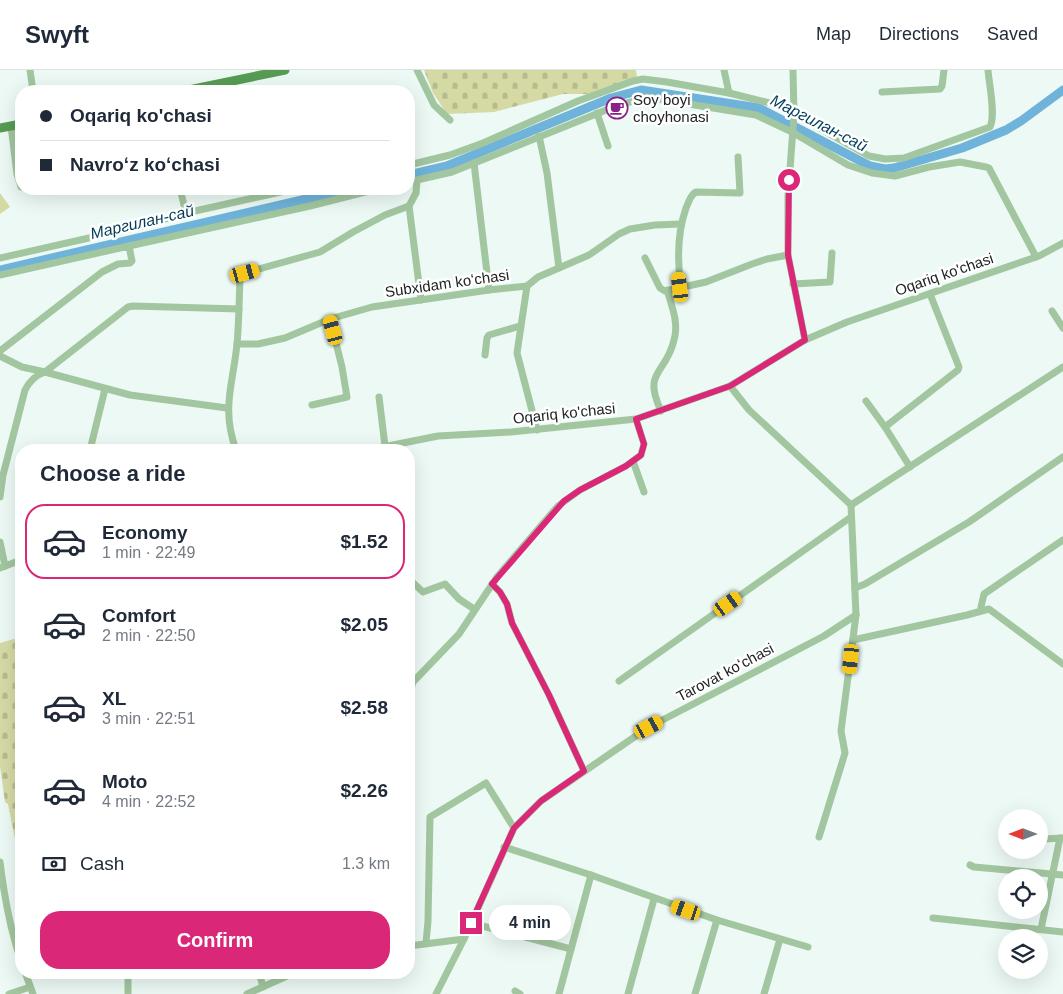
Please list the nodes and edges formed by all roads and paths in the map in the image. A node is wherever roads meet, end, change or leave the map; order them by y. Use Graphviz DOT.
graph roads {
  1 [pos="30,70"];
  2 [pos="279,70"];
  3 [pos="417,70"];
  4 [pos="724,70"];
  5 [pos="793,70"];
  6 [pos="944,70"];
  7 [pos="988,70"];
  8 [pos="32,85"];
  9 [pos="211,85"];
  10 [pos="882,92"];
  11 [pos="729,93"];
  12 [pos="597,113"];
  13 [pos="794,115"];
  14 [pos="450,120"];
  15 [pos="15,125"];
  16 [pos="11,126"];
  17 [pos="0,128"];
  18 [pos="792,132"];
  19 [pos="539,136"];
  20 [pos="608,146"];
  21 [pos="738,156"];
  22 [pos="15,158"];
  23 [pos="415,163"];
  24 [pos="474,163"];
  25 [pos="417,180"];
  26 [pos="182,195"];
  27 [pos="267,195"];
  28 [pos="353,195"];
  29 [pos="415,195"];
  30 [pos="415,195"];
  31 [pos="409,206"];
  32 [pos="186,213"];
  33 [pos="681,224"];
  34 [pos="1063,243"];
  35 [pos="129,246"];
  36 [pos="832,253"];
  37 [pos="788,255"];
  38 [pos="1036,257"];
  39 [pos="0,258"];
  40 [pos="645,258"];
  41 [pos="559,268"];
  42 [pos="0,275"];
  43 [pos="793,284"];
  44 [pos="527,286"];
  45 [pos="680,287"];
  46 [pos="489,290"];
  47 [pos="667,290"];
  48 [pos="930,294"];
  49 [pos="421,300"];
  50 [pos="239,309"];
  51 [pos="1052,311"];
  52 [pos="330,319"];
  53 [pos="520,326"];
  54 [pos="1063,328"];
  55 [pos="805,340"];
  56 [pos="237,344"];
  57 [pos="0,351"];
  58 [pos="0,356"];
  59 [pos="485,356"];
  60 [pos="1063,367"];
  61 [pos="45,372"];
  62 [pos="730,386"];
  63 [pos="105,388"];
  64 [pos="379,397"];
  65 [pos="866,401"];
  66 [pos="312,405"];
  67 [pos="227,408"];
  68 [pos="661,411"];
  69 [pos="636,419"];
  70 [pos="885,427"];
  71 [pos="537,430"];
  72 [pos="91,444"];
  73 [pos="234,444"];
  74 [pos="385,444"];
  75 [pos="396,444"];
  76 [pos="1063,457"];
  77 [pos="632,462"];
  78 [pos="910,467"];
  79 [pos="644,492"];
  80 [pos="0,497"];
  81 [pos="851,505"];
  82 [pos="851,517"];
  83 [pos="1063,540"];
  84 [pos="0,542"];
  85 [pos="15,562"];
  86 [pos="2,567"];
  87 [pos="415,584"];
  88 [pos="492,584"];
  89 [pos="854,588"];
  90 [pos="981,607"];
  91 [pos="474,609"];
  92 [pos="856,615"];
  93 [pos="853,640"];
  94 [pos="1063,664"];
  95 [pos="415,680"];
  96 [pos="619,681"];
  97 [pos="584,771"];
  98 [pos="514,828"];
  99 [pos="819,837"];
  100 [pos="1048,838"];
  101 [pos="1061,838"];
  102 [pos="504,847"];
  103 [pos="0,862"];
  104 [pos="970,865"];
  105 [pos="1052,874"];
  106 [pos="591,875"];
  107 [pos="1063,875"];
  108 [pos="654,899"];
  109 [pos="933,918"];
  110 [pos="717,920"];
  111 [pos="471,923"];
  112 [pos="1041,929"];
  113 [pos="1048,930"];
  114 [pos="1063,932"];
  115 [pos="464,939"];
  116 [pos="780,939"];
  117 [pos="15,942"];
  118 [pos="426,943"];
  119 [pos="415,945"];
  120 [pos="808,947"];
  121 [pos="571,949"];
  122 [pos="128,979"];
  123 [pos="261,979"];
  124 [pos="281,979"];
  125 [pos="263,987"];
  126 [pos="32,990"];
  127 [pos="9,994"];
  128 [pos="128,994"];
  129 [pos="247,994"];
  130 [pos="436,994"];
  131 [pos="559,994"];
  132 [pos="628,994"];
  133 [pos="695,994"];
  134 [pos="764,994"];
  1 -- 8 [label="street"];
  2 -- 9 [label="main road"];
  3 -- 14 [label="street"];
  4 -- 11 [label="street"];
  5 -- 13 [label="street"];
  6 -- 10 [label="street"];
  7 -- 13 [label="street"];
  11 -- 13 [label="street"];
  11 -- 23 [label="street"];
  12 -- 18 [label="street"];
  12 -- 19 [label="street"];
  12 -- 20 [label="street"];
  13 -- 18 [label="street"];
  15 -- 16 [label="main road"];
  16 -- 17 [label="main road"];
  16 -- 22 [label="street"];
  18 -- 37 [label="street"];
  18 -- 38 [label="street"];
  19 -- 24 [label="street"];
  19 -- 41 [label="street"];
  21 -- 33 [label="street"];
  24 -- 25 [label="street"];
  24 -- 46 [label="street"];
  25 -- 29 [label="street"];
  26 -- 32 [label="street"];
  27 -- 32 [label="street"];
  28 -- 35 [label="street"];
  30 -- 31 [label="street"];
  31 -- 49 [label="street"];
  31 -- 50 [label="street"];
  32 -- 39 [label="street"];
  33 -- 41 [label="street, Subxidam koʻchasi"];
  33 -- 45 [label="street"];
  34 -- 38 [label="street, Oqariq ko'chasi"];
  35 -- 42 [label="street"];
  35 -- 57 [label="street"];
  36 -- 43 [label="street"];
  37 -- 43 [label="street"];
  37 -- 45 [label="street"];
  38 -- 48 [label="street, Oqariq ko'chasi"];
  40 -- 47 [label="street"];
  41 -- 44 [label="street, Subxidam koʻchasi"];
  43 -- 55 [label="street"];
  44 -- 46 [label="street, Subxidam koʻchasi"];
  44 -- 53 [label="street"];
  45 -- 47 [label="street"];
  46 -- 49 [label="street, Subxidam koʻchasi"];
  47 -- 68 [label="street"];
  48 -- 55 [label="street, Oqariq ko'chasi"];
  48 -- 70 [label="street"];
  49 -- 52 [label="street, Subxidam koʻchasi"];
  50 -- 56 [label="street"];
  50 -- 61 [label="street"];
  51 -- 54 [label="street"];
  52 -- 56 [label="street, Subxidam koʻchasi"];
  52 -- 66 [label="street"];
  53 -- 59 [label="street"];
  53 -- 71 [label="street"];
  55 -- 62 [label="street, Oqariq ko'chasi"];
  56 -- 67 [label="street"];
  58 -- 61 [label="street"];
  60 -- 78 [label="street"];
  61 -- 63 [label="street"];
  61 -- 80 [label="street"];
  62 -- 68 [label="street, Oqariq ko'chasi"];
  62 -- 81 [label="street"];
  63 -- 67 [label="street"];
  63 -- 72 [label="street"];
  64 -- 74 [label="street"];
  65 -- 70 [label="street"];
  67 -- 73 [label="street"];
  68 -- 69 [label="street, Oqariq ko'chasi"];
  69 -- 71 [label="street, Oqariq ko'chasi"];
  69 -- 77 [label="street"];
  70 -- 78 [label="street"];
  71 -- 75 [label="street, Oqariq ko'chasi"];
  76 -- 89 [label="street"];
  77 -- 79 [label="street"];
  77 -- 88 [label="street"];
  78 -- 81 [label="street"];
  81 -- 82 [label="street"];
  82 -- 89 [label="street"];
  82 -- 96 [label="street"];
  83 -- 90 [label="street"];
  84 -- 86 [label="street"];
  85 -- 86 [label="street"];
  87 -- 91 [label="street"];
  88 -- 91 [label="street"];
  88 -- 97 [label="street"];
  89 -- 92 [label="street"];
  91 -- 95 [label="street"];
  92 -- 93 [label="street"];
  92 -- 97 [label="street, Tarovat koʻchasi"];
  93 -- 94 [label="street"];
  93 -- 99 [label="street"];
  97 -- 98 [label="street, Tarovat koʻchasi"];
  98 -- 102 [label="street, Tarovat koʻchasi"];
  98 -- 118 [label="street"];
  100 -- 101 [label="street"];
  101 -- 105 [label="street"];
  102 -- 106 [label="street"];
  102 -- 111 [label="street, Tarovat koʻchasi"];
  103 -- 117 [label="street"];
  104 -- 105 [label="street"];
  105 -- 107 [label="street"];
  105 -- 112 [label="street"];
  106 -- 108 [label="street"];
  106 -- 121 [label="street"];
  108 -- 110 [label="street"];
  108 -- 132 [label="street"];
  109 -- 112 [label="street"];
  110 -- 116 [label="street"];
  110 -- 133 [label="street"];
  111 -- 115 [label="street, Tarovat koʻchasi"];
  111 -- 121 [label="street"];
  113 -- 114 [label="street"];
  115 -- 118 [label="street"];
  115 -- 130 [label="street, Tarovat koʻchasi"];
  116 -- 120 [label="street"];
  116 -- 134 [label="street"];
  118 -- 119 [label="street"];
  121 -- 131 [label="street"];
  122 -- 128 [label="street"];
  123 -- 125 [label="street"];
  124 -- 125 [label="street"];
  125 -- 129 [label="street"];
  126 -- 127 [label="street"];
}
